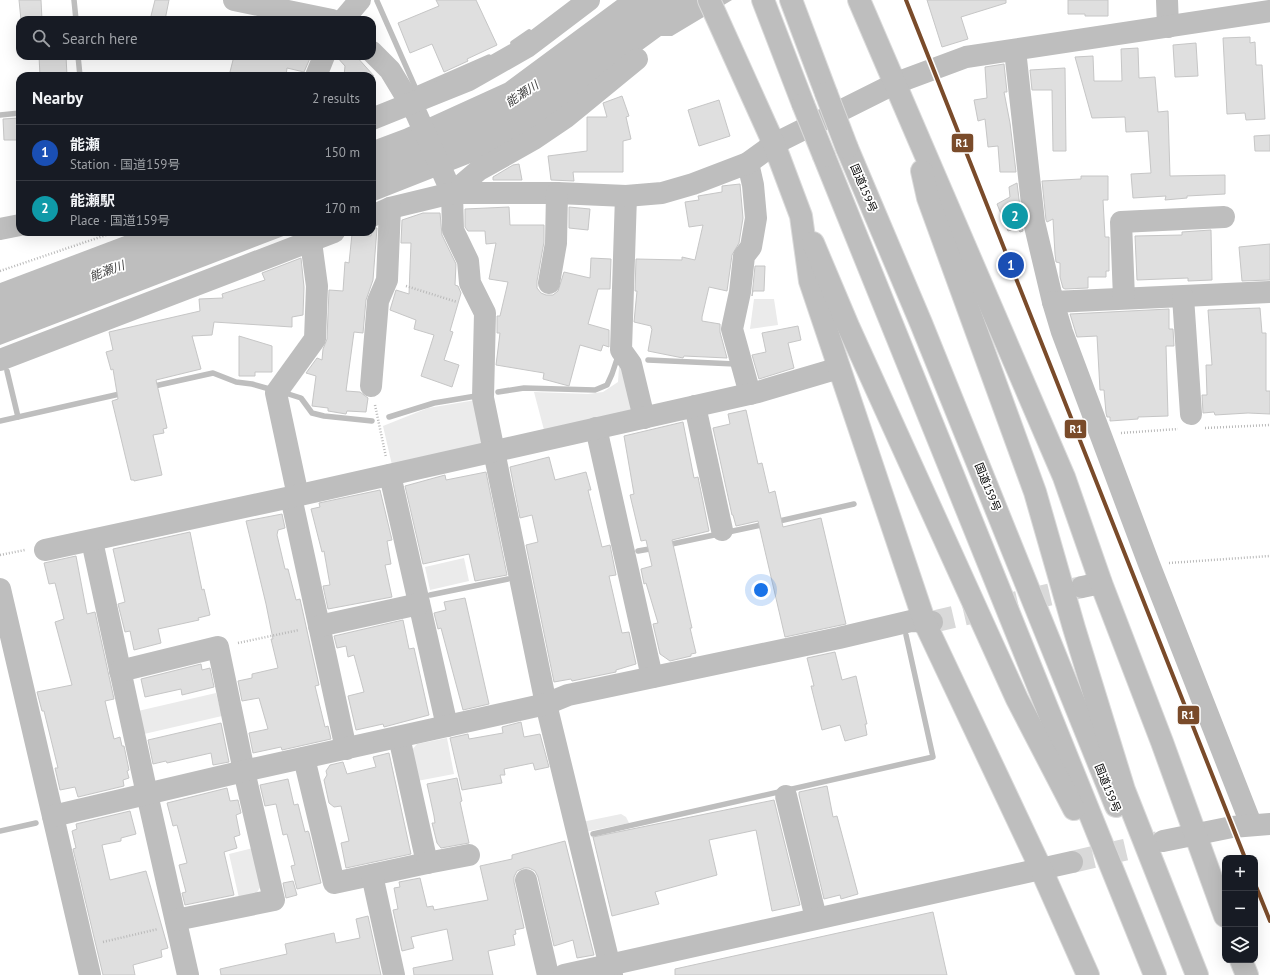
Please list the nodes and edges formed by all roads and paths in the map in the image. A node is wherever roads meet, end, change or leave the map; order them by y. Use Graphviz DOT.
graph roads {
  1 [pos="234,0"];
  2 [pos="360,0"];
  3 [pos="589,0"];
  4 [pos="708,0"];
  5 [pos="791,0"];
  6 [pos="860,0"];
  7 [pos="1167,0"];
  8 [pos="765,4"];
  9 [pos="1270,11"];
  10 [pos="312,16"];
  11 [pos="347,16"];
  12 [pos="1168,27"];
  13 [pos="1015,50"];
  14 [pos="376,56"];
  15 [pos="322,60"];
  16 [pos="638,60"];
  17 [pos="318,72"];
  18 [pos="896,83"];
  19 [pos="413,108"];
  20 [pos="376,118"];
  21 [pos="911,119"];
  22 [pos="774,144"];
  23 [pos="748,163"];
  24 [pos="449,188"];
  25 [pos="557,193"];
  26 [pos="626,196"];
  27 [pos="381,212"];
  28 [pos="801,216"];
  29 [pos="1224,217"];
  30 [pos="16,226"];
  31 [pos="0,229"];
  32 [pos="104,236"];
  33 [pos="325,236"];
  34 [pos="311,242"];
  35 [pos="0,272"];
  36 [pos="387,280"];
  37 [pos="549,283"];
  38 [pos="1270,292"];
  39 [pos="1183,297"];
  40 [pos="1124,298"];
  41 [pos="1053,302"];
  42 [pos="485,313"];
  43 [pos="0,360"];
  44 [pos="839,368"];
  45 [pos="372,386"];
  46 [pos="750,394"];
  47 [pos="695,406"];
  48 [pos="1191,414"];
  49 [pos="644,418"];
  50 [pos="596,428"];
  51 [pos="494,451"];
  52 [pos="390,475"];
  53 [pos="294,497"];
  54 [pos="722,530"];
  55 [pos="92,541"];
  56 [pos="45,550"];
  57 [pos="0,555"];
  58 [pos="1270,556"];
  59 [pos="1149,564"];
  60 [pos="0,589"];
  61 [pos="419,604"];
  62 [pos="929,622"];
  63 [pos="319,626"];
  64 [pos="218,647"];
  65 [pos="120,671"];
  66 [pos="652,677"];
  67 [pos="546,704"];
  68 [pos="447,726"];
  69 [pos="399,737"];
  70 [pos="346,749"];
  71 [pos="304,758"];
  72 [pos="244,771"];
  73 [pos="147,794"];
  74 [pos="786,796"];
  75 [pos="53,816"];
  76 [pos="1262,824"];
  77 [pos="1194,834"];
  78 [pos="1163,841"];
  79 [pos="469,855"];
  80 [pos="1072,862"];
  81 [pos="427,863"];
  82 [pos="1041,869"];
  83 [pos="372,875"];
  84 [pos="526,880"];
  85 [pos="1118,883"];
  86 [pos="1222,908"];
  87 [pos="816,918"];
  88 [pos="177,922"];
  89 [pos="83,946"];
  90 [pos="1242,963"];
  91 [pos="611,970"];
  92 [pos="90,975"];
  93 [pos="188,975"];
  94 [pos="394,975"];
  95 [pos="548,975"];
  96 [pos="564,975"];
  97 [pos="1088,975"];
  98 [pos="1155,975"];
  99 [pos="1184,975"];
  100 [pos="1197,975"];
  101 [pos="1247,975"];
  1 -- 10 [label="main road"];
  2 -- 11 [label="main road"];
  3 -- 19 [label="main road"];
  4 -- 22 [label="main road"];
  5 -- 99 [label="main road, 国道159号, bridge"];
  6 -- 18 [label="main road"];
  7 -- 12 [label="main road"];
  8 -- 85 [label="main road, bridge"];
  9 -- 12 [label="main road"];
  12 -- 13 [label="main road"];
  13 -- 18 [label="main road"];
  13 -- 41 [label="main road"];
  14 -- 19 [label="main road"];
  15 -- 17 [label="main road"];
  16 -- 24 [label="main road"];
  18 -- 21 [label="main road"];
  18 -- 22 [label="main road"];
  19 -- 20 [label="main road"];
  19 -- 24 [label="main road"];
  21 -- 77 [label="main road"];
  21 -- 100 [label="main road"];
  22 -- 23 [label="main road"];
  22 -- 28 [label="main road"];
  23 -- 26 [label="main road"];
  23 -- 46 [label="main road"];
  24 -- 25 [label="main road"];
  24 -- 27 [label="main road"];
  24 -- 42 [label="main road"];
  25 -- 26 [label="main road"];
  25 -- 37 [label="main road"];
  26 -- 49 [label="main road"];
  27 -- 36 [label="main road"];
  28 -- 44 [label="main road"];
  28 -- 85 [label="main road"];
  29 -- 40 [label="main road"];
  30 -- 31 [label="main road"];
  32 -- 35 [label="path"];
  33 -- 34 [label="main road"];
  34 -- 43 [label="main road"];
  34 -- 53 [label="main road"];
  36 -- 42 [label="path"];
  36 -- 45 [label="main road"];
  38 -- 39 [label="main road"];
  39 -- 40 [label="main road"];
  39 -- 48 [label="main road"];
  40 -- 41 [label="main road"];
  41 -- 59 [label="main road"];
  42 -- 51 [label="main road"];
  44 -- 46 [label="main road"];
  44 -- 62 [label="main road"];
  45 -- 52 [label="path"];
  46 -- 47 [label="main road"];
  47 -- 49 [label="main road"];
  47 -- 54 [label="main road"];
  49 -- 50 [label="main road"];
  50 -- 51 [label="main road"];
  50 -- 66 [label="main road"];
  51 -- 52 [label="main road"];
  51 -- 67 [label="main road"];
  52 -- 53 [label="main road"];
  52 -- 61 [label="main road"];
  53 -- 55 [label="main road"];
  53 -- 63 [label="main road"];
  55 -- 56 [label="main road"];
  55 -- 65 [label="main road"];
  56 -- 57 [label="path"];
  58 -- 59 [label="path"];
  59 -- 76 [label="main road"];
  60 -- 75 [label="main road"];
  61 -- 63 [label="main road"];
  61 -- 68 [label="main road"];
  62 -- 66 [label="main road"];
  62 -- 82 [label="main road"];
  63 -- 64 [label="path"];
  63 -- 70 [label="main road"];
  64 -- 65 [label="main road"];
  64 -- 72 [label="main road"];
  65 -- 73 [label="main road"];
  66 -- 67 [label="main road"];
  67 -- 68 [label="main road"];
  67 -- 91 [label="main road"];
  68 -- 69 [label="main road"];
  69 -- 70 [label="main road"];
  69 -- 81 [label="main road"];
  70 -- 71 [label="main road"];
  71 -- 72 [label="main road"];
  71 -- 83 [label="main road"];
  72 -- 73 [label="main road"];
  72 -- 88 [label="main road"];
  73 -- 75 [label="main road"];
  73 -- 88 [label="main road"];
  74 -- 87 [label="main road"];
  75 -- 89 [label="main road"];
  76 -- 77 [label="main road"];
  77 -- 78 [label="main road"];
  77 -- 86 [label="main road"];
  79 -- 81 [label="main road"];
  80 -- 82 [label="main road"];
  81 -- 83 [label="main road"];
  82 -- 87 [label="main road"];
  82 -- 97 [label="main road"];
  83 -- 94 [label="main road"];
  84 -- 95 [label="main road"];
  85 -- 98 [label="main road"];
  87 -- 91 [label="main road"];
  88 -- 89 [label="path"];
  88 -- 93 [label="main road"];
  89 -- 92 [label="main road"];
  90 -- 101 [label="main road"];
  91 -- 96 [label="main road"];
}
